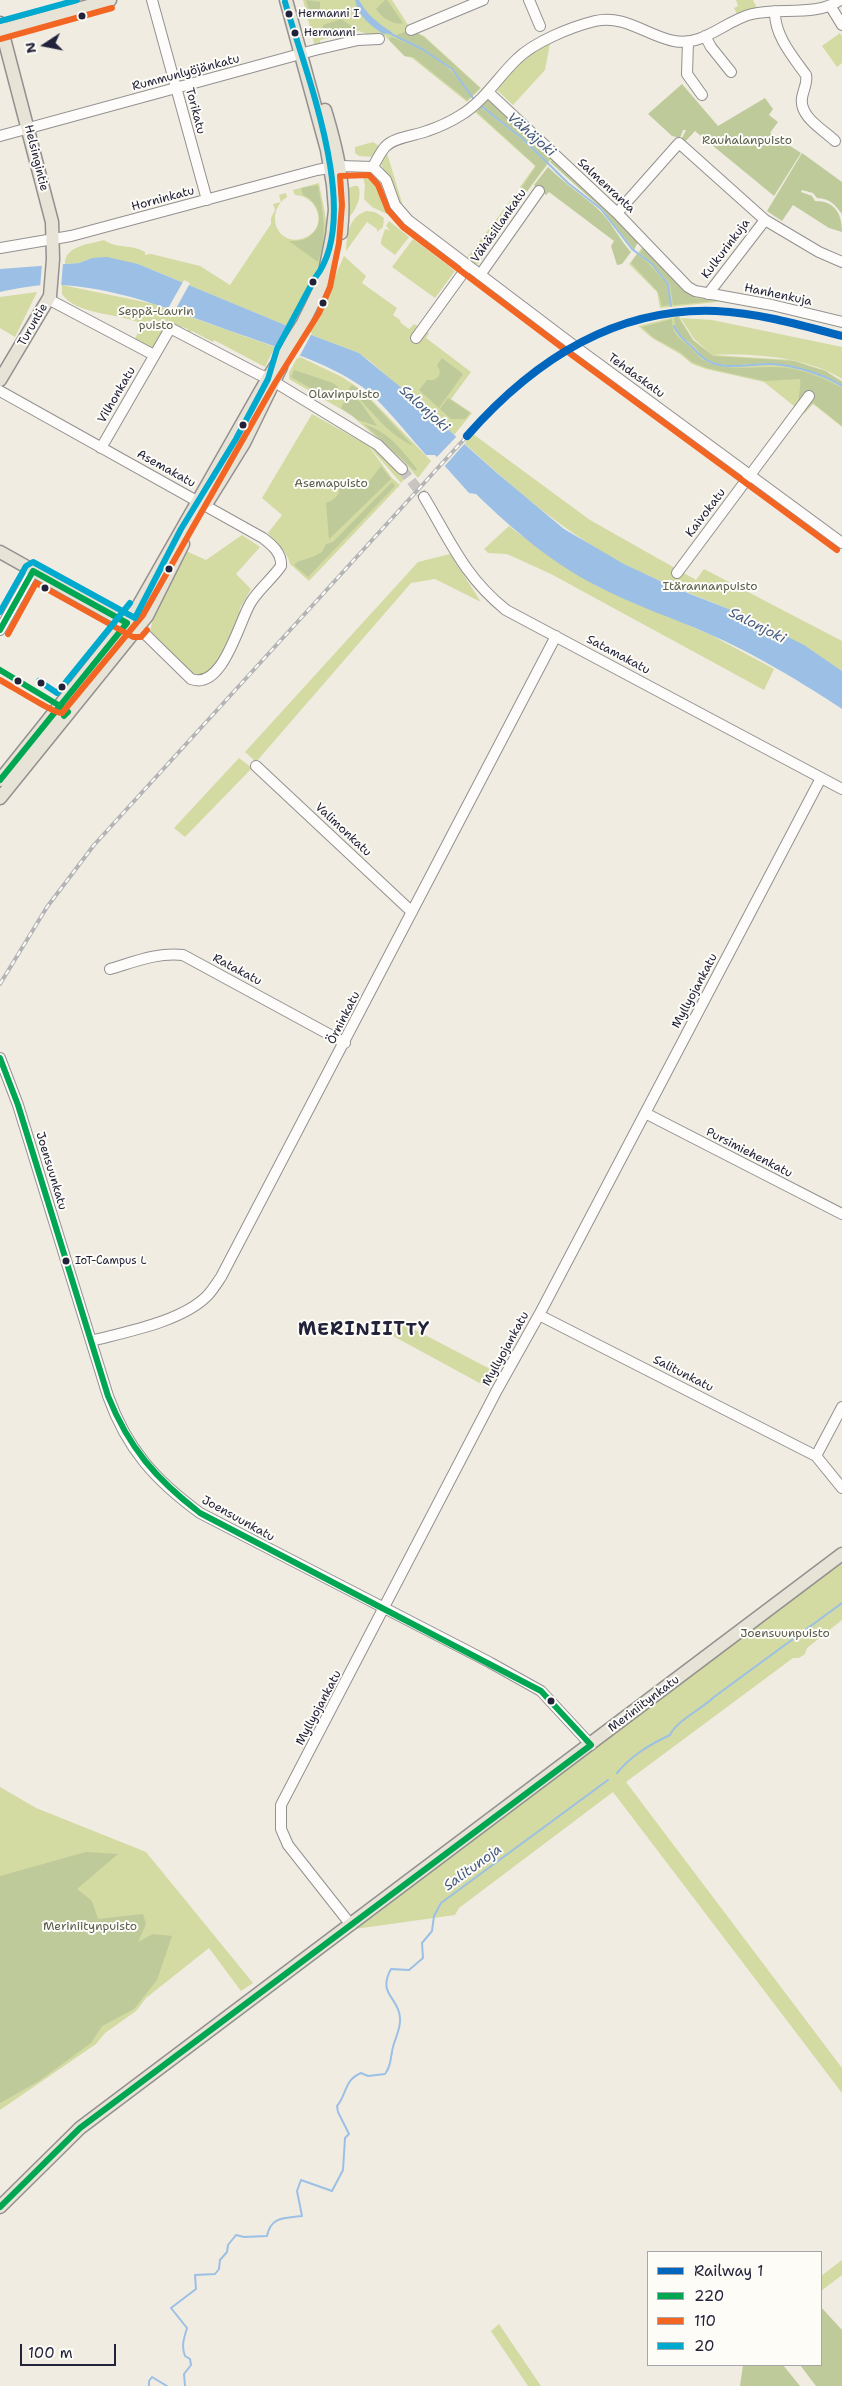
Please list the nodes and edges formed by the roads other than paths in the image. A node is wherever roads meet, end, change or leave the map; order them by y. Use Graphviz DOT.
graph roads {
  1 [pos="110,0"];
  2 [pos="152,0"];
  3 [pos="483,0"];
  4 [pos="529,0"];
  5 [pos="840,0"];
  6 [pos="292,2"];
  7 [pos="831,7"];
  8 [pos="775,11"];
  9 [pos="842,25"];
  10 [pos="540,26"];
  11 [pos="1,28"];
  12 [pos="411,30"];
  13 [pos="705,36"];
  14 [pos="380,39"];
  15 [pos="688,42"];
  16 [pos="305,53"];
  17 [pos="731,72"];
  18 [pos="176,88"];
  19 [pos="485,94"];
  20 [pos="702,95"];
  21 [pos="28,128"];
  22 [pos="0,136"];
  23 [pos="835,141"];
  24 [pos="335,167"];
  25 [pos="373,167"];
  26 [pos="539,191"];
  27 [pos="207,200"];
  28 [pos="617,213"];
  29 [pos="765,220"];
  30 [pos="54,237"];
  31 [pos="0,248"];
  32 [pos="842,262"];
  33 [pos="468,266"];
  34 [pos="480,275"];
  35 [pos="708,294"];
  36 [pos="49,297"];
  37 [pos="842,322"];
  38 [pos="416,338"];
  39 [pos="154,355"];
  40 [pos="0,380"];
  41 [pos="272,380"];
  42 [pos="0,391"];
  43 [pos="809,396"];
  44 [pos="101,448"];
  45 [pos="402,470"];
  46 [pos="750,475"];
  47 [pos="424,497"];
  48 [pos="202,503"];
  49 [pos="842,543"];
  50 [pos="0,552"];
  51 [pos="33,571"];
  52 [pos="677,573"];
  53 [pos="132,626"];
  54 [pos="0,630"];
  55 [pos="556,636"];
  56 [pos="256,766"];
  57 [pos="821,778"];
  58 [pos="0,780"];
  59 [pos="842,789"];
  60 [pos="0,798"];
  61 [pos="412,912"];
  62 [pos="110,969"];
  63 [pos="345,1042"];
  64 [pos="0,1058"];
  65 [pos="645,1113"];
  66 [pos="842,1214"];
  67 [pos="539,1315"];
  68 [pos="91,1342"];
  69 [pos="842,1407"];
  70 [pos="816,1456"];
  71 [pos="842,1488"];
  72 [pos="842,1554"];
  73 [pos="384,1609"];
  74 [pos="591,1745"];
  75 [pos="352,1925"];
  76 [pos="0,2207"];
  1 -- 11 [label="main road"];
  2 -- 18 [label="street, Torikatu"];
  3 -- 12 [label="street"];
  4 -- 10 [label="street"];
  5 -- 7 [label="street"];
  6 -- 16 [label="main road"];
  7 -- 8 [label="street"];
  7 -- 9 [label="street"];
  8 -- 13 [label="street"];
  8 -- 23 [label="street"];
  11 -- 21 [label="main road, Helsingintie"];
  13 -- 15 [label="street"];
  13 -- 17 [label="street"];
  14 -- 16 [label="street, Rummunlyöjänkatu"];
  15 -- 19 [label="street"];
  15 -- 20 [label="street"];
  16 -- 18 [label="street, Rummunlyöjänkatu"];
  16 -- 24 [label="main road"];
  18 -- 21 [label="street, Rummunlyöjänkatu"];
  18 -- 27 [label="street, Torikatu"];
  19 -- 25 [label="street"];
  19 -- 28 [label="street, Salmenranta"];
  21 -- 22 [label="street, Rummunlyöjänkatu"];
  21 -- 30 [label="main road, Helsingintie"];
  24 -- 25 [label="street"];
  24 -- 27 [label="street, Horninkatu"];
  24 -- 41 [label="main road"];
  25 -- 33 [label="street, Tehdaskatu"];
  26 -- 34 [label="street, Vähäsillankatu"];
  27 -- 30 [label="street, Horninkatu"];
  28 -- 29 [label="street"];
  28 -- 35 [label="street, Salmenranta"];
  29 -- 32 [label="street"];
  29 -- 35 [label="street, Kulkurinkuja"];
  30 -- 31 [label="street, Horninkatu"];
  30 -- 36 [label="main road, Helsingintie"];
  33 -- 34 [label="street, Tehdaskatu"];
  33 -- 38 [label="street, Vähäsillankatu"];
  34 -- 46 [label="street, Tehdaskatu"];
  35 -- 37 [label="street, Hanhenkuja"];
  36 -- 39 [label="street"];
  36 -- 40 [label="main road, Turuntie"];
  39 -- 41 [label="street, Vilhonkatu"];
  39 -- 44 [label="street, Vilhonkatu"];
  41 -- 45 [label="street"];
  41 -- 48 [label="main road"];
  42 -- 44 [label="street, Asemakatu"];
  43 -- 46 [label="street, Kaivokatu"];
  44 -- 48 [label="street, Asemakatu"];
  46 -- 49 [label="street, Tehdaskatu"];
  46 -- 52 [label="street, Kaivokatu"];
  47 -- 55 [label="street, Satamakatu"];
  48 -- 53 [label="main road"];
  48 -- 53 [label="street, Asemakatu"];
  50 -- 51 [label="main road"];
  51 -- 53 [label="main road"];
  51 -- 54 [label="street"];
  53 -- 58 [label="main road"];
  53 -- 60 [label="main road"];
  55 -- 57 [label="street, Satamakatu"];
  55 -- 61 [label="street, Örninkatu"];
  56 -- 61 [label="street, Valimonkatu"];
  57 -- 59 [label="street, Satamakatu"];
  57 -- 65 [label="street, Myllyojankatu"];
  61 -- 63 [label="street, Örninkatu"];
  62 -- 63 [label="street, Ratakatu"];
  63 -- 68 [label="street, Örninkatu"];
  64 -- 68 [label="street, Joensuunkatu"];
  65 -- 66 [label="street, Pursimiehenkatu"];
  65 -- 67 [label="street, Myllyojankatu"];
  67 -- 70 [label="street, Salitunkatu"];
  67 -- 73 [label="street, Myllyojankatu"];
  68 -- 73 [label="street, Joensuunkatu"];
  69 -- 70 [label="street"];
  70 -- 71 [label="street"];
  72 -- 74 [label="main road, Meriniitynkatu"];
  73 -- 74 [label="street, Joensuunkatu"];
  73 -- 75 [label="street, Myllyojankatu"];
  74 -- 75 [label="main road, Meriniitynkatu"];
  75 -- 76 [label="main road, Meriniitynkatu"];
}
